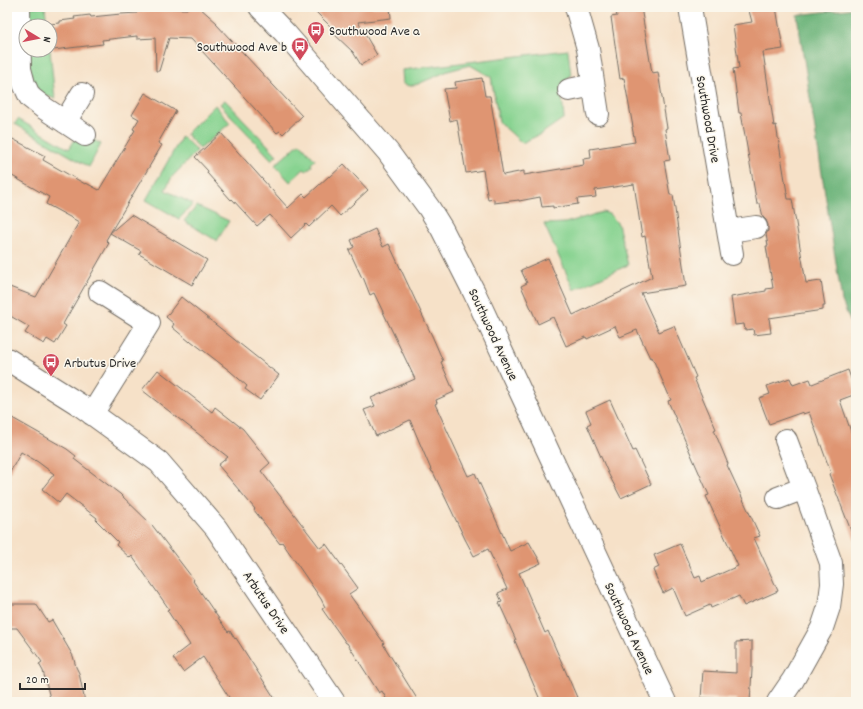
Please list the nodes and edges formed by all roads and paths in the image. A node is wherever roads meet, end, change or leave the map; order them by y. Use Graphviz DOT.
graph roads {
  1 [pos="19,7"];
  2 [pos="260,7"];
  3 [pos="576,7"];
  4 [pos="690,7"];
  5 [pos="593,85"];
  6 [pos="569,90"];
  7 [pos="82,94"];
  8 [pos="598,114"];
  9 [pos="65,122"];
  10 [pos="85,135"];
  11 [pos="756,227"];
  12 [pos="728,231"];
  13 [pos="732,254"];
  14 [pos="100,292"];
  15 [pos="7,358"];
  16 [pos="92,414"];
  17 [pos="786,440"];
  18 [pos="804,488"];
  19 [pos="778,498"];
  20 [pos="334,702"];
  21 [pos="665,702"];
  22 [pos="778,702"];
  1 -- 9 [label="street"];
  2 -- 21 [label="street, Southwood Avenue"];
  3 -- 5 [label="street"];
  4 -- 12 [label="street, Southwood Drive"];
  5 -- 6 [label="street"];
  5 -- 8 [label="street"];
  7 -- 9 [label="street"];
  9 -- 10 [label="street"];
  11 -- 12 [label="street"];
  12 -- 13 [label="street, Southwood Drive"];
  14 -- 16 [label="street"];
  15 -- 16 [label="street, Arbutus Drive"];
  16 -- 20 [label="street, Arbutus Drive"];
  17 -- 18 [label="street"];
  18 -- 19 [label="street"];
  18 -- 22 [label="street"];
}
